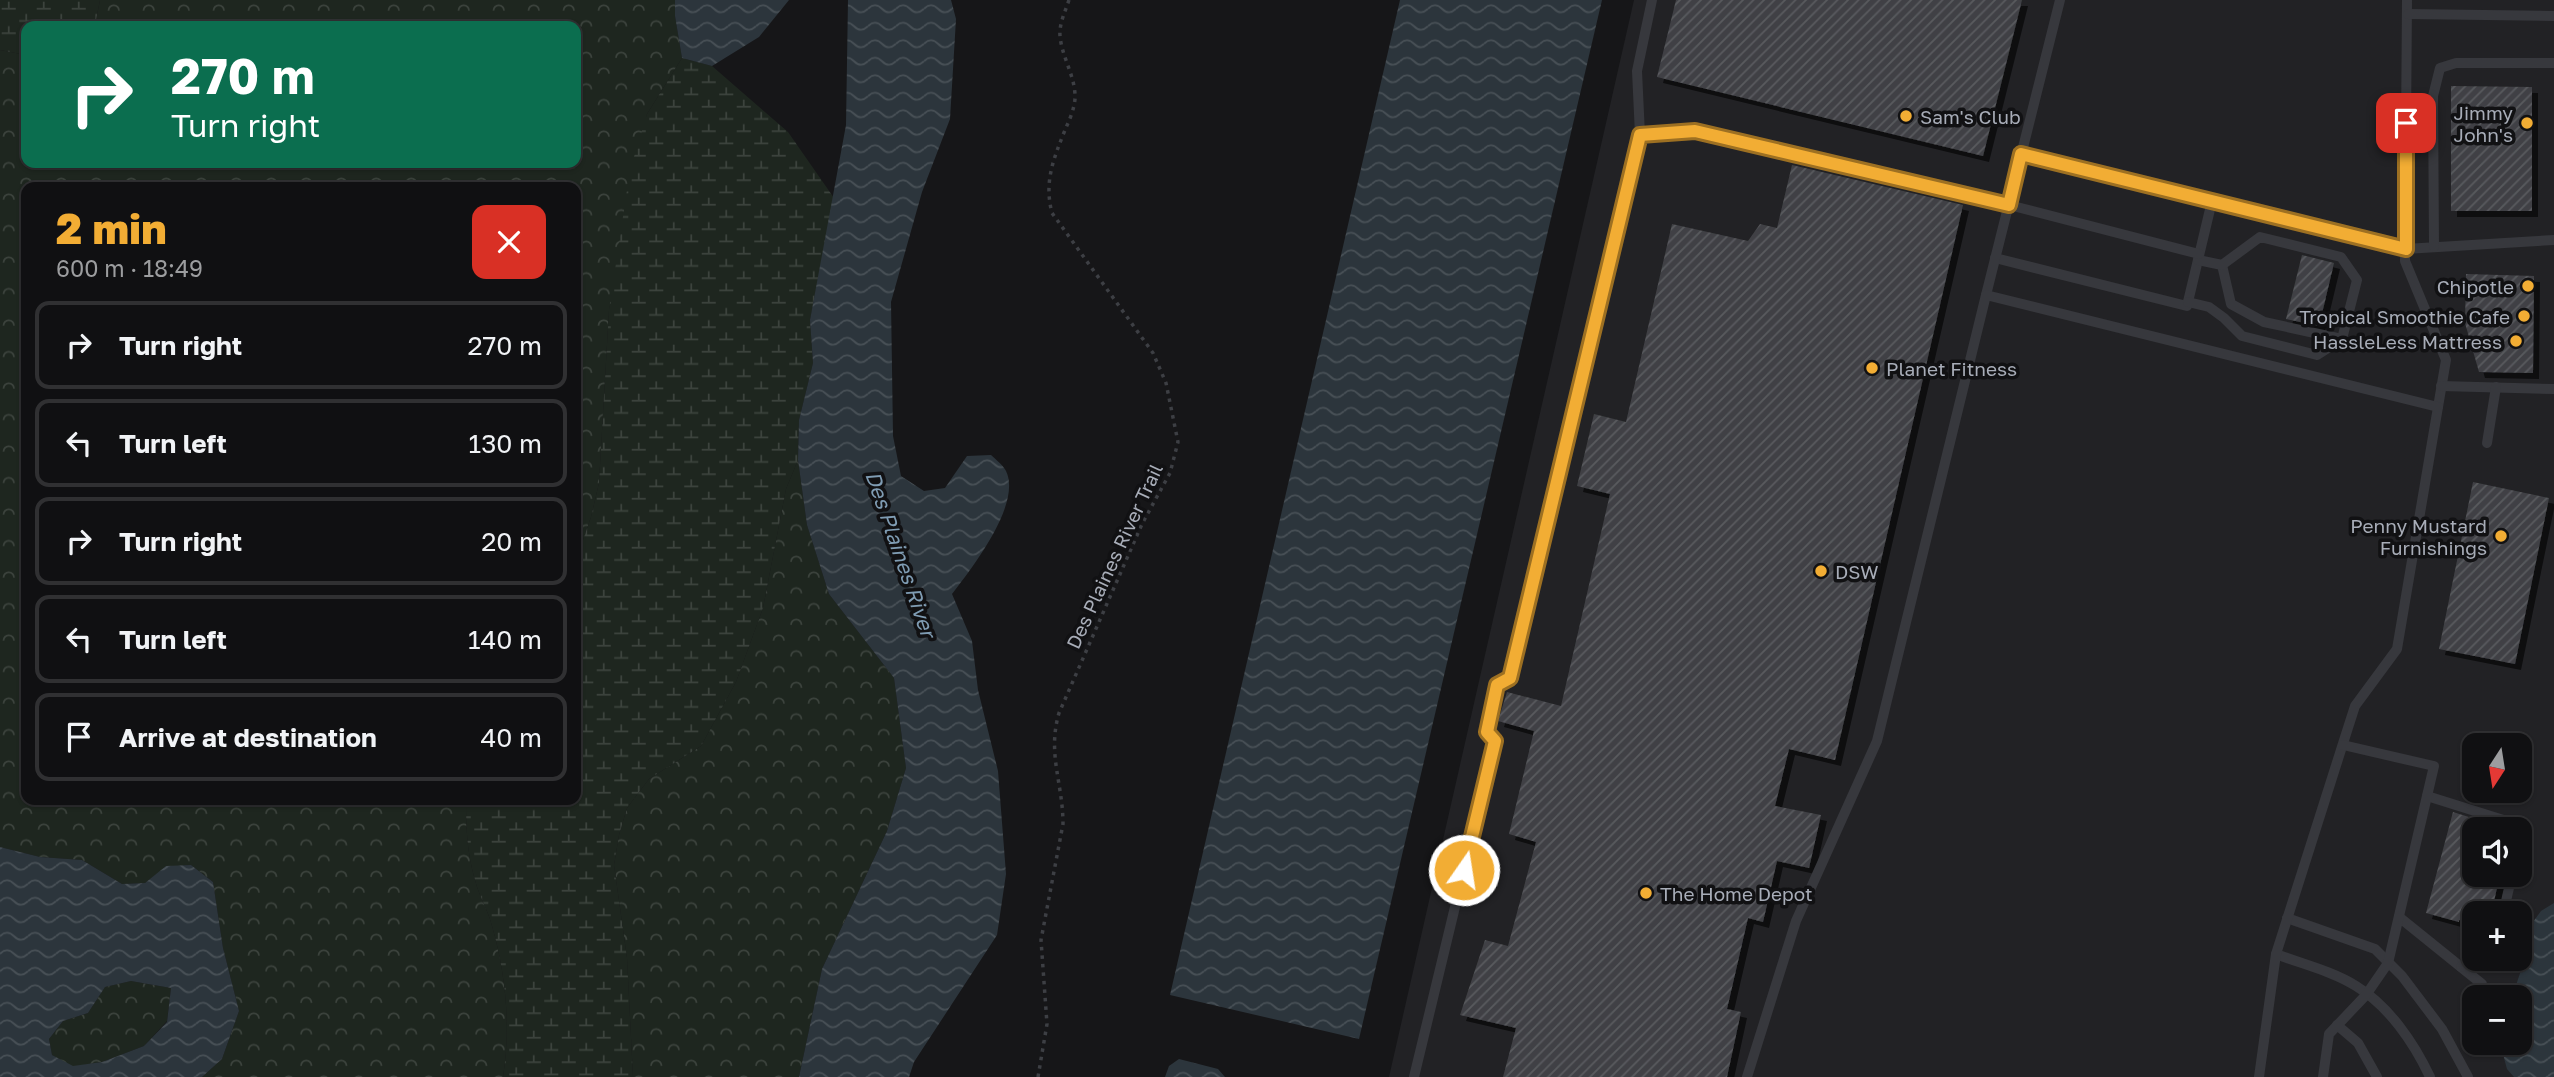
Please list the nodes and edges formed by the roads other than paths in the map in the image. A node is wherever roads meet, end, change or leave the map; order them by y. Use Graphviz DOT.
graph roads {
  1 [pos="1653,0"];
  2 [pos="2060,0"];
  3 [pos="2407,0"];
  4 [pos="2408,14"];
  5 [pos="2554,16"];
  6 [pos="2554,63"];
  7 [pos="1640,135"];
  8 [pos="2021,154"];
  9 [pos="2212,201"];
  10 [pos="2009,205"];
  11 [pos="2554,240"];
  12 [pos="2434,247"];
  13 [pos="2406,249"];
  14 [pos="2199,257"];
  15 [pos="1996,258"];
  16 [pos="2222,265"];
  17 [pos="1986,295"];
  18 [pos="2188,302"];
  19 [pos="2342,339"];
  20 [pos="2441,386"];
  21 [pos="2496,387"];
  22 [pos="2554,389"];
  23 [pos="2438,407"];
  24 [pos="2487,443"];
  25 [pos="2343,744"];
  26 [pos="2427,796"];
  27 [pos="2492,817"];
  28 [pos="2399,917"];
  29 [pos="2287,918"];
  30 [pos="2276,954"];
  31 [pos="2388,963"];
  32 [pos="2462,967"];
  33 [pos="2467,971"];
  34 [pos="2482,984"];
  35 [pos="2366,995"];
  36 [pos="2337,1025"];
  37 [pos="1414,1077"];
  38 [pos="1747,1077"];
  39 [pos="2259,1077"];
  40 [pos="2323,1077"];
  41 [pos="2377,1077"];
  42 [pos="2430,1077"];
  43 [pos="2468,1077"];
  1 -- 7 [label="lane"];
  2 -- 8 [label="lane"];
  3 -- 4 [label="lane"];
  4 -- 5 [label="lane"];
  4 -- 13 [label="lane"];
  6 -- 12 [label="lane"];
  7 -- 10 [label="lane"];
  7 -- 37 [label="lane"];
  8 -- 9 [label="lane"];
  8 -- 10 [label="lane"];
  9 -- 13 [label="lane"];
  9 -- 14 [label="lane"];
  10 -- 14 [label="lane"];
  10 -- 15 [label="lane"];
  11 -- 12 [label="lane"];
  12 -- 13 [label="lane"];
  13 -- 20 [label="lane"];
  14 -- 16 [label="lane"];
  14 -- 18 [label="lane"];
  15 -- 17 [label="lane"];
  15 -- 18 [label="lane"];
  16 -- 19 [label="lane"];
  16 -- 19 [label="lane"];
  17 -- 23 [label="lane"];
  17 -- 38 [label="lane"];
  18 -- 19 [label="lane"];
  20 -- 21 [label="lane"];
  20 -- 23 [label="lane"];
  21 -- 22 [label="lane"];
  21 -- 24 [label="lane"];
  23 -- 25 [label="lane"];
  25 -- 26 [label="lane"];
  25 -- 29 [label="lane"];
  26 -- 27 [label="lane"];
  26 -- 28 [label="lane"];
  28 -- 31 [label="lane"];
  28 -- 32 [label="lane"];
  29 -- 30 [label="lane"];
  29 -- 31 [label="lane"];
  30 -- 35 [label="lane"];
  30 -- 39 [label="lane"];
  31 -- 35 [label="lane"];
  31 -- 43 [label="lane"];
  33 -- 34 [label="lane"];
  35 -- 36 [label="lane"];
  35 -- 42 [label="lane"];
  36 -- 40 [label="lane"];
  36 -- 41 [label="lane"];
}
